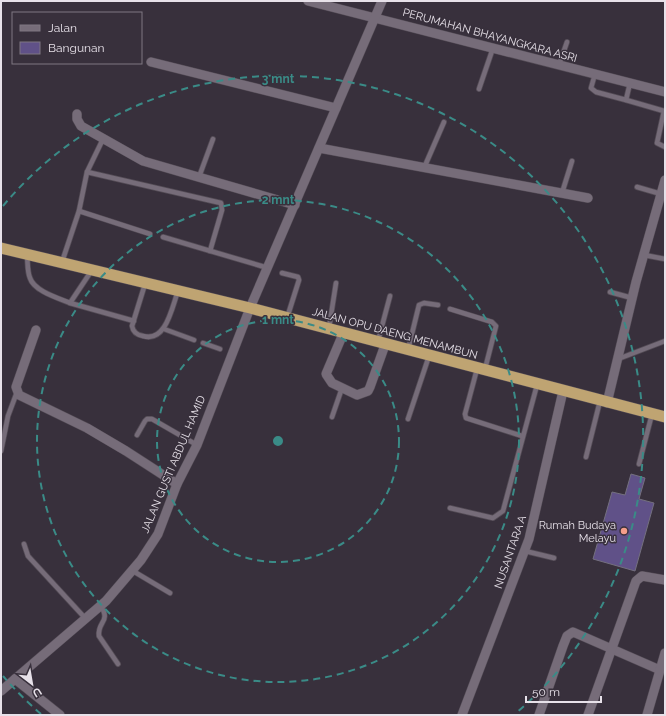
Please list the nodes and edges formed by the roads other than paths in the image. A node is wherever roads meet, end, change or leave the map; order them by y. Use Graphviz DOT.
graph roads {
  1 [pos="308,1"];
  2 [pos="382,1"];
  3 [pos="375,17"];
  4 [pos="567,42"];
  5 [pos="493,48"];
  6 [pos="152,62"];
  7 [pos="559,66"];
  8 [pos="595,74"];
  9 [pos="630,83"];
  10 [pos="479,89"];
  11 [pos="665,92"];
  12 [pos="626,100"];
  13 [pos="336,108"];
  14 [pos="78,114"];
  15 [pos="444,122"];
  16 [pos="103,139"];
  17 [pos="213,139"];
  18 [pos="665,147"];
  19 [pos="319,148"];
  20 [pos="572,161"];
  21 [pos="424,168"];
  22 [pos="86,172"];
  23 [pos="199,177"];
  24 [pos="665,180"];
  25 [pos="637,187"];
  26 [pos="562,193"];
  27 [pos="661,194"];
  28 [pos="588,198"];
  29 [pos="295,205"];
  30 [pos="79,211"];
  31 [pos="150,234"];
  32 [pos="163,237"];
  33 [pos="1,248"];
  34 [pos="210,251"];
  35 [pos="27,254"];
  36 [pos="644,254"];
  37 [pos="665,259"];
  38 [pos="62,263"];
  39 [pos="268,268"];
  40 [pos="92,270"];
  41 [pos="282,273"];
  42 [pos="336,283"];
  43 [pos="145,284"];
  44 [pos="178,291"];
  45 [pos="610,292"];
  46 [pos="390,296"];
  47 [pos="632,298"];
  48 [pos="70,303"];
  49 [pos="438,305"];
  50 [pos="250,308"];
  51 [pos="450,309"];
  52 [pos="287,318"];
  53 [pos="134,321"];
  54 [pos="164,328"];
  55 [pos="36,330"];
  56 [pos="328,330"];
  57 [pos="343,334"];
  58 [pos="194,340"];
  59 [pos="665,341"];
  60 [pos="203,343"];
  61 [pos="381,344"];
  62 [pos="220,349"];
  63 [pos="408,350"];
  64 [pos="429,356"];
  65 [pos="617,360"];
  66 [pos="481,370"];
  67 [pos="537,384"];
  68 [pos="342,388"];
  69 [pos="563,391"];
  70 [pos="17,392"];
  71 [pos="603,402"];
  72 [pos="652,414"];
  73 [pos="332,417"];
  74 [pos="665,417"];
  75 [pos="408,419"];
  76 [pos="137,436"];
  77 [pos="522,436"];
  78 [pos="197,445"];
  79 [pos="1,452"];
  80 [pos="586,457"];
  81 [pos="639,464"];
  82 [pos="177,484"];
  83 [pos="450,508"];
  84 [pos="24,544"];
  85 [pos="525,550"];
  86 [pos="554,558"];
  87 [pos="133,570"];
  88 [pos="665,580"];
  89 [pos="170,593"];
  90 [pos="100,605"];
  91 [pos="85,618"];
  92 [pos="611,649"];
  93 [pos="665,653"];
  94 [pos="118,664"];
  95 [pos="660,670"];
  96 [pos="15,679"];
  97 [pos="1,691"];
  98 [pos="60,715"];
  99 [pos="462,715"];
  100 [pos="539,715"];
  101 [pos="588,715"];
  102 [pos="647,715"];
  1 -- 3 [label="street, PERUMAHAN BHAYANGKARA ASRI"];
  2 -- 3 [label="street, JALAN GUSTI ABDUL HAMID"];
  3 -- 5 [label="street, PERUMAHAN BHAYANGKARA ASRI"];
  3 -- 13 [label="street, JALAN GUSTI ABDUL HAMID"];
  4 -- 7 [label="lane"];
  5 -- 7 [label="street, PERUMAHAN BHAYANGKARA ASRI"];
  5 -- 10 [label="lane"];
  6 -- 13 [label="street"];
  7 -- 8 [label="street, PERUMAHAN BHAYANGKARA ASRI"];
  8 -- 9 [label="street, PERUMAHAN BHAYANGKARA ASRI"];
  8 -- 12 [label="lane"];
  9 -- 11 [label="street, PERUMAHAN BHAYANGKARA ASRI"];
  9 -- 12 [label="lane"];
  12 -- 18 [label="lane"];
  13 -- 19 [label="street, JALAN GUSTI ABDUL HAMID"];
  14 -- 16 [label="street"];
  15 -- 21 [label="lane"];
  16 -- 22 [label="lane"];
  16 -- 23 [label="street"];
  17 -- 23 [label="lane"];
  19 -- 21 [label="street"];
  19 -- 29 [label="street, JALAN GUSTI ABDUL HAMID"];
  20 -- 26 [label="lane"];
  21 -- 26 [label="street"];
  22 -- 30 [label="lane"];
  22 -- 34 [label="lane"];
  23 -- 29 [label="street"];
  24 -- 27 [label="street"];
  25 -- 27 [label="lane"];
  26 -- 28 [label="street"];
  27 -- 36 [label="street"];
  29 -- 39 [label="street, JALAN GUSTI ABDUL HAMID"];
  30 -- 31 [label="lane"];
  30 -- 38 [label="lane"];
  32 -- 34 [label="lane"];
  33 -- 35 [label="highway, JALAN OPU DAENG MENAMBUN"];
  34 -- 39 [label="lane"];
  35 -- 38 [label="highway, JALAN OPU DAENG MENAMBUN"];
  35 -- 48 [label="lane"];
  36 -- 37 [label="lane"];
  36 -- 47 [label="street"];
  38 -- 40 [label="highway, JALAN OPU DAENG MENAMBUN"];
  39 -- 50 [label="street, JALAN GUSTI ABDUL HAMID"];
  40 -- 43 [label="highway, JALAN OPU DAENG MENAMBUN"];
  40 -- 48 [label="lane"];
  41 -- 52 [label="lane"];
  42 -- 56 [label="lane"];
  43 -- 44 [label="highway, JALAN OPU DAENG MENAMBUN"];
  43 -- 53 [label="lane"];
  44 -- 50 [label="highway, JALAN OPU DAENG MENAMBUN"];
  44 -- 54 [label="lane"];
  45 -- 47 [label="lane"];
  46 -- 61 [label="lane"];
  47 -- 65 [label="street"];
  48 -- 53 [label="lane"];
  49 -- 63 [label="lane"];
  50 -- 52 [label="highway, JALAN OPU DAENG MENAMBUN"];
  50 -- 78 [label="street, JALAN GUSTI ABDUL HAMID"];
  51 -- 66 [label="lane"];
  52 -- 56 [label="highway, JALAN OPU DAENG MENAMBUN"];
  53 -- 54 [label="lane"];
  54 -- 58 [label="lane"];
  55 -- 70 [label="street"];
  56 -- 57 [label="highway, JALAN OPU DAENG MENAMBUN"];
  57 -- 61 [label="highway, JALAN OPU DAENG MENAMBUN"];
  57 -- 68 [label="street"];
  59 -- 65 [label="lane"];
  60 -- 62 [label="lane"];
  61 -- 63 [label="highway, JALAN OPU DAENG MENAMBUN"];
  61 -- 68 [label="street"];
  63 -- 64 [label="highway, JALAN OPU DAENG MENAMBUN"];
  64 -- 66 [label="highway, JALAN OPU DAENG MENAMBUN"];
  64 -- 75 [label="lane"];
  65 -- 71 [label="street"];
  66 -- 67 [label="highway, JALAN OPU DAENG MENAMBUN"];
  66 -- 77 [label="lane"];
  67 -- 69 [label="highway, JALAN OPU DAENG MENAMBUN"];
  67 -- 77 [label="lane"];
  68 -- 73 [label="lane"];
  69 -- 71 [label="highway, JALAN OPU DAENG MENAMBUN"];
  69 -- 85 [label="street, NUSANTARA A"];
  70 -- 79 [label="lane"];
  70 -- 82 [label="street"];
  71 -- 72 [label="highway, JALAN OPU DAENG MENAMBUN"];
  71 -- 80 [label="lane"];
  72 -- 74 [label="highway, JALAN OPU DAENG MENAMBUN"];
  72 -- 81 [label="lane"];
  76 -- 78 [label="lane"];
  77 -- 83 [label="lane"];
  78 -- 82 [label="street, JALAN GUSTI ABDUL HAMID"];
  82 -- 87 [label="street, JALAN GUSTI ABDUL HAMID"];
  84 -- 91 [label="lane"];
  85 -- 86 [label="lane"];
  85 -- 99 [label="street, NUSANTARA A"];
  87 -- 89 [label="lane"];
  87 -- 90 [label="street, JALAN GUSTI ABDUL HAMID"];
  88 -- 92 [label="street"];
  90 -- 91 [label="street, JALAN GUSTI ABDUL HAMID"];
  90 -- 94 [label="lane"];
  91 -- 96 [label="street, JALAN GUSTI ABDUL HAMID"];
  92 -- 95 [label="street"];
  92 -- 100 [label="street"];
  92 -- 101 [label="street"];
  93 -- 95 [label="street"];
  95 -- 102 [label="street"];
  96 -- 97 [label="street, JALAN GUSTI ABDUL HAMID"];
  96 -- 98 [label="street"];
}
